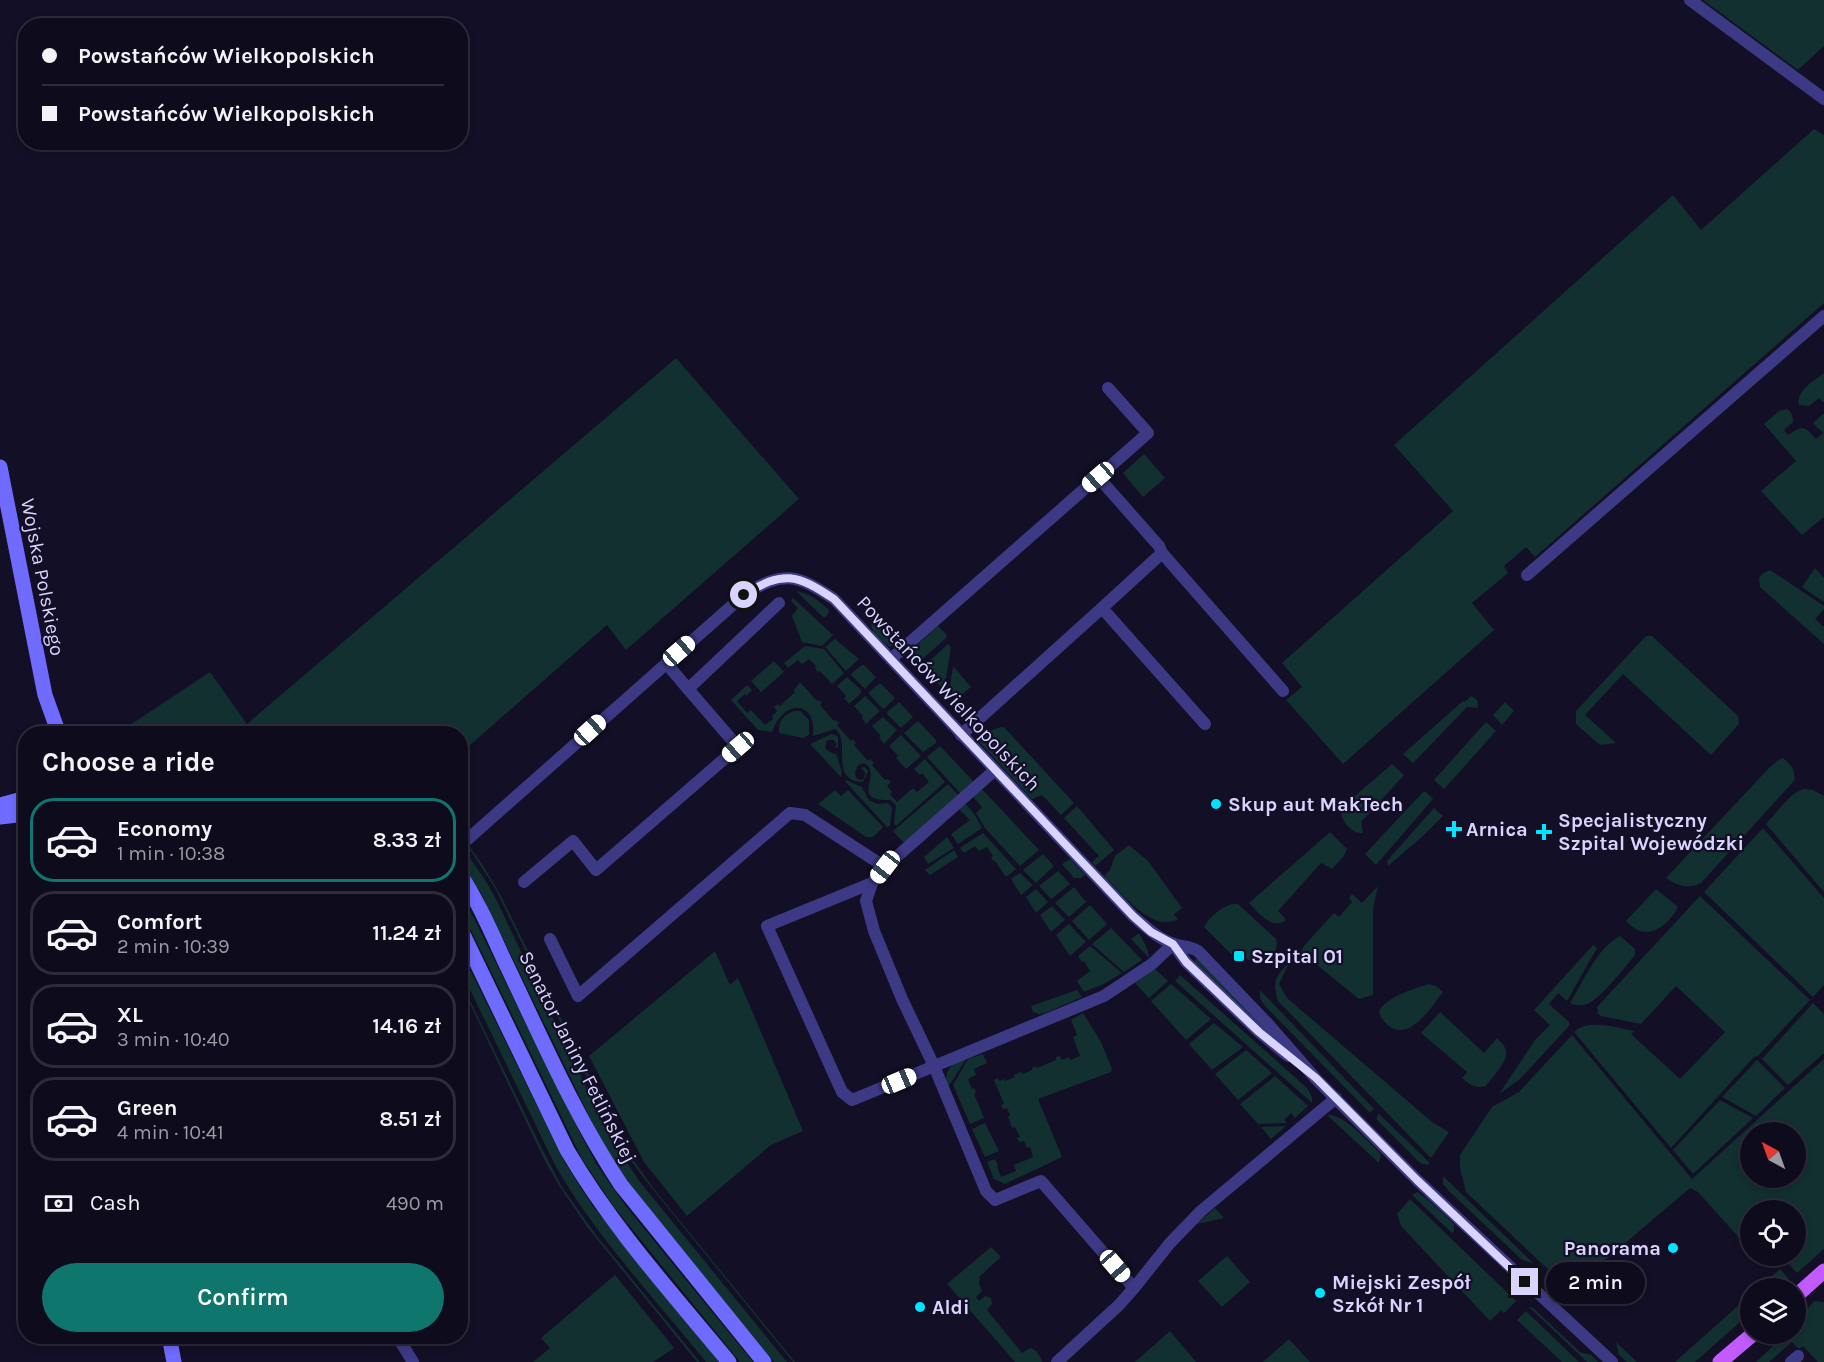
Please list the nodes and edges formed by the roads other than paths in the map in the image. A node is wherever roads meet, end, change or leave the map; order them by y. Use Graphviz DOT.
graph roads {
  1 [pos="1690,0"];
  2 [pos="1824,99"];
  3 [pos="1824,316"];
  4 [pos="1108,388"];
  5 [pos="0,467"];
  6 [pos="1098,477"];
  7 [pos="1162,553"];
  8 [pos="1527,575"];
  9 [pos="779,603"];
  10 [pos="1102,608"];
  11 [pos="891,660"];
  12 [pos="666,663"];
  13 [pos="688,689"];
  14 [pos="1283,691"];
  15 [pos="45,695"];
  16 [pos="1205,724"];
  17 [pos="47,726"];
  18 [pos="56,726"];
  19 [pos="961,735"];
  20 [pos="995,770"];
  21 [pos="18,800"];
  22 [pos="0,805"];
  23 [pos="18,815"];
  24 [pos="0,817"];
  25 [pos="468,839"];
  26 [pos="885,867"];
  27 [pos="524,882"];
  28 [pos="872,883"];
  29 [pos="468,886"];
  30 [pos="550,939"];
  31 [pos="1173,944"];
  32 [pos="468,945"];
  33 [pos="934,1066"];
  34 [pos="1336,1098"];
  35 [pos="1824,1271"];
  36 [pos="1806,1287"];
  37 [pos="1134,1288"];
  38 [pos="171,1344"];
  39 [pos="402,1344"];
  40 [pos="1741,1344"];
  41 [pos="174,1362"];
  42 [pos="413,1362"];
  43 [pos="729,1362"];
  44 [pos="764,1362"];
  45 [pos="1057,1362"];
  46 [pos="1612,1362"];
  47 [pos="1720,1362"];
  1 -- 2 [label="street"];
  3 -- 8 [label="street"];
  4 -- 6 [label="street"];
  5 -- 15 [label="main road, Wojska Polskiego"];
  6 -- 7 [label="street"];
  6 -- 11 [label="street"];
  7 -- 10 [label="street"];
  7 -- 14 [label="street"];
  9 -- 13 [label="street"];
  10 -- 16 [label="street"];
  10 -- 19 [label="street"];
  11 -- 12 [label="street, Powstańców Wielkopolskich"];
  11 -- 19 [label="street, Powstańców Wielkopolskich"];
  12 -- 13 [label="street"];
  12 -- 25 [label="street, Powstańców Wielkopolskich"];
  13 -- 27 [label="street"];
  15 -- 17 [label="main road, Wojska Polskiego"];
  15 -- 18 [label="main road, Wojska Polskiego"];
  19 -- 20 [label="street, Powstańców Wielkopolskich"];
  20 -- 26 [label="street"];
  20 -- 31 [label="street, Powstańców Wielkopolskich"];
  21 -- 22 [label="main road"];
  23 -- 24 [label="main road"];
  26 -- 28 [label="street"];
  26 -- 30 [label="street"];
  28 -- 33 [label="street"];
  28 -- 33 [label="street"];
  29 -- 44 [label="main road, Senator Janiny Fetlińskiej"];
  31 -- 33 [label="street"];
  31 -- 34 [label="street, Powstańców Wielkopolskich"];
  32 -- 43 [label="main road"];
  33 -- 37 [label="street"];
  34 -- 37 [label="street"];
  34 -- 46 [label="street, Powstańców Wielkopolskich"];
  35 -- 36 [label="main road"];
  37 -- 45 [label="street"];
  38 -- 41 [label="main road"];
  39 -- 42 [label="street"];
  40 -- 47 [label="main road"];
}
